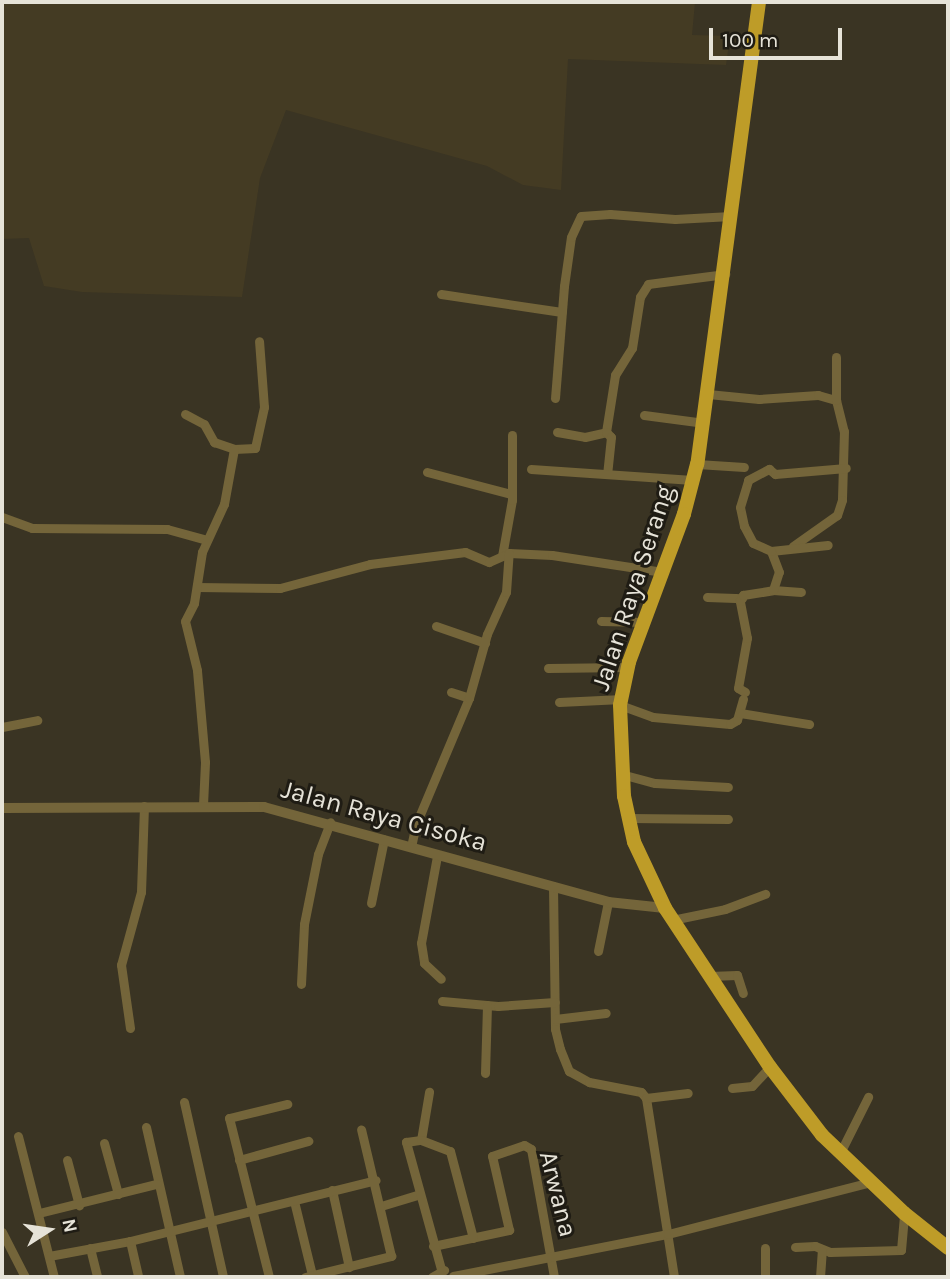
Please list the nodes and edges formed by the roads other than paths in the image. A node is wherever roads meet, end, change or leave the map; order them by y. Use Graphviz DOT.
graph roads {
  1 [pos="760,2"];
  2 [pos="732,216"];
  3 [pos="725,274"];
  4 [pos="441,293"];
  5 [pos="562,312"];
  6 [pos="259,341"];
  7 [pos="836,357"];
  8 [pos="708,394"];
  9 [pos="555,398"];
  10 [pos="836,400"];
  11 [pos="185,414"];
  12 [pos="644,415"];
  13 [pos="704,423"];
  14 [pos="557,432"];
  15 [pos="606,432"];
  16 [pos="512,435"];
  17 [pos="234,449"];
  18 [pos="697,464"];
  19 [pos="744,467"];
  20 [pos="846,468"];
  21 [pos="531,469"];
  22 [pos="427,472"];
  23 [pos="607,474"];
  24 [pos="693,480"];
  25 [pos="511,494"];
  26 [pos="2,517"];
  27 [pos="207,540"];
  28 [pos="828,545"];
  29 [pos="793,546"];
  30 [pos="771,551"];
  31 [pos="505,554"];
  32 [pos="663,572"];
  33 [pos="197,587"];
  34 [pos="773,590"];
  35 [pos="801,593"];
  36 [pos="707,597"];
  37 [pos="742,598"];
  38 [pos="601,621"];
  39 [pos="645,622"];
  40 [pos="436,626"];
  41 [pos="485,643"];
  42 [pos="628,667"];
  43 [pos="548,668"];
  44 [pos="451,692"];
  45 [pos="469,698"];
  46 [pos="559,702"];
  47 [pos="621,702"];
  48 [pos="740,713"];
  49 [pos="37,720"];
  50 [pos="809,724"];
  51 [pos="2,727"];
  52 [pos="621,774"];
  53 [pos="728,787"];
  54 [pos="2,805"];
  55 [pos="144,806"];
  56 [pos="203,806"];
  57 [pos="628,818"];
  58 [pos="728,820"];
  59 [pos="330,822"];
  60 [pos="384,839"];
  61 [pos="411,847"];
  62 [pos="437,856"];
  63 [pos="553,886"];
  64 [pos="765,894"];
  65 [pos="608,902"];
  66 [pos="371,903"];
  67 [pos="668,914"];
  68 [pos="598,951"];
  69 [pos="707,976"];
  70 [pos="441,979"];
  71 [pos="301,984"];
  72 [pos="743,993"];
  73 [pos="442,1001"];
  74 [pos="555,1002"];
  75 [pos="487,1005"];
  76 [pos="606,1013"];
  77 [pos="555,1019"];
  78 [pos="130,1028"];
  79 [pos="770,1067"];
  80 [pos="485,1073"];
  81 [pos="732,1088"];
  82 [pos="429,1092"];
  83 [pos="688,1093"];
  84 [pos="868,1097"];
  85 [pos="646,1098"];
  86 [pos="184,1102"];
  87 [pos="288,1104"];
  88 [pos="146,1127"];
  89 [pos="361,1129"];
  90 [pos="18,1136"];
  91 [pos="308,1140"];
  92 [pos="421,1140"];
  93 [pos="104,1143"];
  94 [pos="840,1153"];
  95 [pos="67,1160"];
  96 [pos="239,1160"];
  97 [pos="376,1180"];
  98 [pos="870,1182"];
  99 [pos="156,1184"];
  100 [pos="332,1190"];
  101 [pos="118,1194"];
  102 [pos="418,1195"];
  103 [pos="294,1201"];
  104 [pos="79,1205"];
  105 [pos="381,1206"];
  106 [pos="253,1210"];
  107 [pos="39,1213"];
  108 [pos="904,1213"];
  109 [pos="209,1220"];
  110 [pos="169,1230"];
  111 [pos="2,1232"];
  112 [pos="668,1234"];
  113 [pos="473,1238"];
  114 [pos="130,1241"];
  115 [pos="5,1244"];
  116 [pos="433,1246"];
  117 [pos="795,1247"];
  118 [pos="90,1248"];
  119 [pos="765,1248"];
  120 [pos="948,1248"];
  121 [pos="822,1251"];
  122 [pos="49,1256"];
  123 [pos="551,1256"];
  124 [pos="349,1266"];
  125 [pos="441,1269"];
  126 [pos="335,1273"];
  127 [pos="309,1276"];
  128 [pos="25,1277"];
  129 [pos="54,1277"];
  130 [pos="97,1277"];
  131 [pos="138,1277"];
  132 [pos="180,1277"];
  133 [pos="223,1277"];
  134 [pos="269,1277"];
  135 [pos="432,1277"];
  136 [pos="453,1277"];
  137 [pos="554,1277"];
  138 [pos="674,1277"];
  139 [pos="765,1277"];
  140 [pos="820,1277"];
  1 -- 2 [label="highway, Jalan Raya Serang"];
  2 -- 3 [label="highway, Jalan Raya Serang"];
  2 -- 5 [label="street"];
  3 -- 8 [label="highway, Jalan Raya Serang"];
  3 -- 15 [label="street"];
  4 -- 5 [label="street"];
  5 -- 9 [label="street"];
  6 -- 17 [label="street"];
  7 -- 10 [label="street"];
  8 -- 10 [label="street"];
  8 -- 13 [label="highway, Jalan Raya Serang"];
  10 -- 20 [label="street"];
  11 -- 17 [label="street"];
  12 -- 13 [label="street"];
  13 -- 18 [label="highway, Jalan Raya Serang"];
  14 -- 15 [label="street"];
  15 -- 23 [label="street"];
  16 -- 25 [label="street"];
  17 -- 27 [label="street"];
  18 -- 19 [label="street"];
  18 -- 24 [label="highway, Jalan Raya Serang"];
  20 -- 29 [label="street"];
  20 -- 30 [label="street"];
  21 -- 23 [label="street"];
  22 -- 25 [label="street"];
  23 -- 24 [label="street"];
  24 -- 32 [label="highway, Jalan Raya Serang"];
  25 -- 31 [label="street"];
  26 -- 27 [label="street"];
  27 -- 33 [label="street"];
  28 -- 29 [label="street"];
  29 -- 30 [label="street"];
  30 -- 34 [label="street"];
  31 -- 32 [label="street"];
  31 -- 33 [label="street"];
  31 -- 41 [label="street"];
  32 -- 39 [label="highway, Jalan Raya Serang"];
  33 -- 56 [label="street"];
  34 -- 35 [label="street"];
  34 -- 37 [label="street"];
  36 -- 37 [label="street"];
  37 -- 48 [label="street"];
  38 -- 39 [label="street"];
  39 -- 42 [label="highway, Jalan Raya Serang"];
  40 -- 41 [label="street"];
  41 -- 45 [label="street"];
  42 -- 43 [label="street"];
  42 -- 47 [label="highway, Jalan Raya Serang"];
  44 -- 45 [label="street"];
  45 -- 61 [label="street"];
  46 -- 47 [label="street"];
  47 -- 48 [label="street"];
  47 -- 52 [label="highway, Jalan Raya Serang"];
  48 -- 50 [label="street"];
  49 -- 51 [label="street"];
  52 -- 53 [label="street"];
  52 -- 57 [label="highway, Jalan Raya Serang"];
  54 -- 55 [label="street, Jalan Raya Cisoka"];
  55 -- 56 [label="street, Jalan Raya Cisoka"];
  55 -- 78 [label="street"];
  56 -- 59 [label="street, Jalan Raya Cisoka"];
  57 -- 58 [label="street"];
  57 -- 67 [label="highway, Jalan Raya Serang"];
  59 -- 60 [label="street, Jalan Raya Cisoka"];
  59 -- 71 [label="street"];
  60 -- 61 [label="street, Jalan Raya Cisoka"];
  60 -- 66 [label="street"];
  61 -- 62 [label="street, Jalan Raya Cisoka"];
  62 -- 63 [label="street, Jalan Raya Cisoka"];
  62 -- 70 [label="street"];
  63 -- 65 [label="street, Jalan Raya Cisoka"];
  63 -- 74 [label="street"];
  64 -- 67 [label="street"];
  65 -- 67 [label="street, Jalan Raya Cisoka"];
  65 -- 68 [label="street"];
  67 -- 69 [label="highway, Jalan Raya Serang"];
  69 -- 72 [label="street"];
  69 -- 79 [label="highway, Jalan Raya Serang"];
  73 -- 75 [label="street"];
  74 -- 75 [label="street"];
  74 -- 77 [label="street"];
  75 -- 80 [label="street"];
  76 -- 77 [label="street"];
  77 -- 85 [label="street"];
  79 -- 81 [label="street"];
  79 -- 94 [label="highway, Jalan Raya Serang"];
  82 -- 92 [label="street"];
  83 -- 85 [label="street"];
  84 -- 94 [label="street"];
  85 -- 112 [label="street"];
  86 -- 109 [label="street"];
  87 -- 96 [label="street"];
  88 -- 99 [label="street"];
  89 -- 97 [label="street"];
  90 -- 107 [label="street"];
  91 -- 96 [label="street"];
  92 -- 102 [label="street"];
  92 -- 113 [label="street"];
  93 -- 101 [label="street"];
  94 -- 98 [label="highway, Jalan Raya Serang"];
  95 -- 104 [label="street"];
  96 -- 106 [label="street"];
  97 -- 100 [label="street"];
  97 -- 105 [label="street"];
  98 -- 108 [label="highway, Jalan Raya Serang"];
  98 -- 112 [label="street"];
  99 -- 101 [label="street"];
  99 -- 110 [label="street"];
  100 -- 103 [label="street"];
  100 -- 124 [label="street"];
  101 -- 104 [label="street"];
  102 -- 105 [label="street"];
  102 -- 116 [label="street"];
  103 -- 106 [label="street"];
  103 -- 127 [label="street"];
  104 -- 107 [label="street"];
  105 -- 124 [label="street"];
  106 -- 109 [label="street"];
  106 -- 134 [label="street"];
  107 -- 122 [label="street"];
  108 -- 120 [label="highway, Jalan Raya Serang"];
  108 -- 121 [label="street"];
  109 -- 110 [label="street"];
  109 -- 133 [label="street"];
  110 -- 114 [label="street"];
  110 -- 132 [label="street"];
  111 -- 115 [label="street"];
  112 -- 123 [label="street"];
  112 -- 138 [label="street"];
  113 -- 116 [label="street, Arwana"];
  113 -- 123 [label="street, Arwana"];
  114 -- 118 [label="street"];
  114 -- 131 [label="street"];
  115 -- 128 [label="street"];
  116 -- 125 [label="street"];
  117 -- 121 [label="street"];
  118 -- 122 [label="street"];
  118 -- 130 [label="street"];
  119 -- 139 [label="street"];
  121 -- 140 [label="street"];
  122 -- 129 [label="street"];
  123 -- 136 [label="street"];
  123 -- 137 [label="street"];
  124 -- 126 [label="street"];
  125 -- 135 [label="street"];
  125 -- 136 [label="street"];
  126 -- 127 [label="street"];
}
